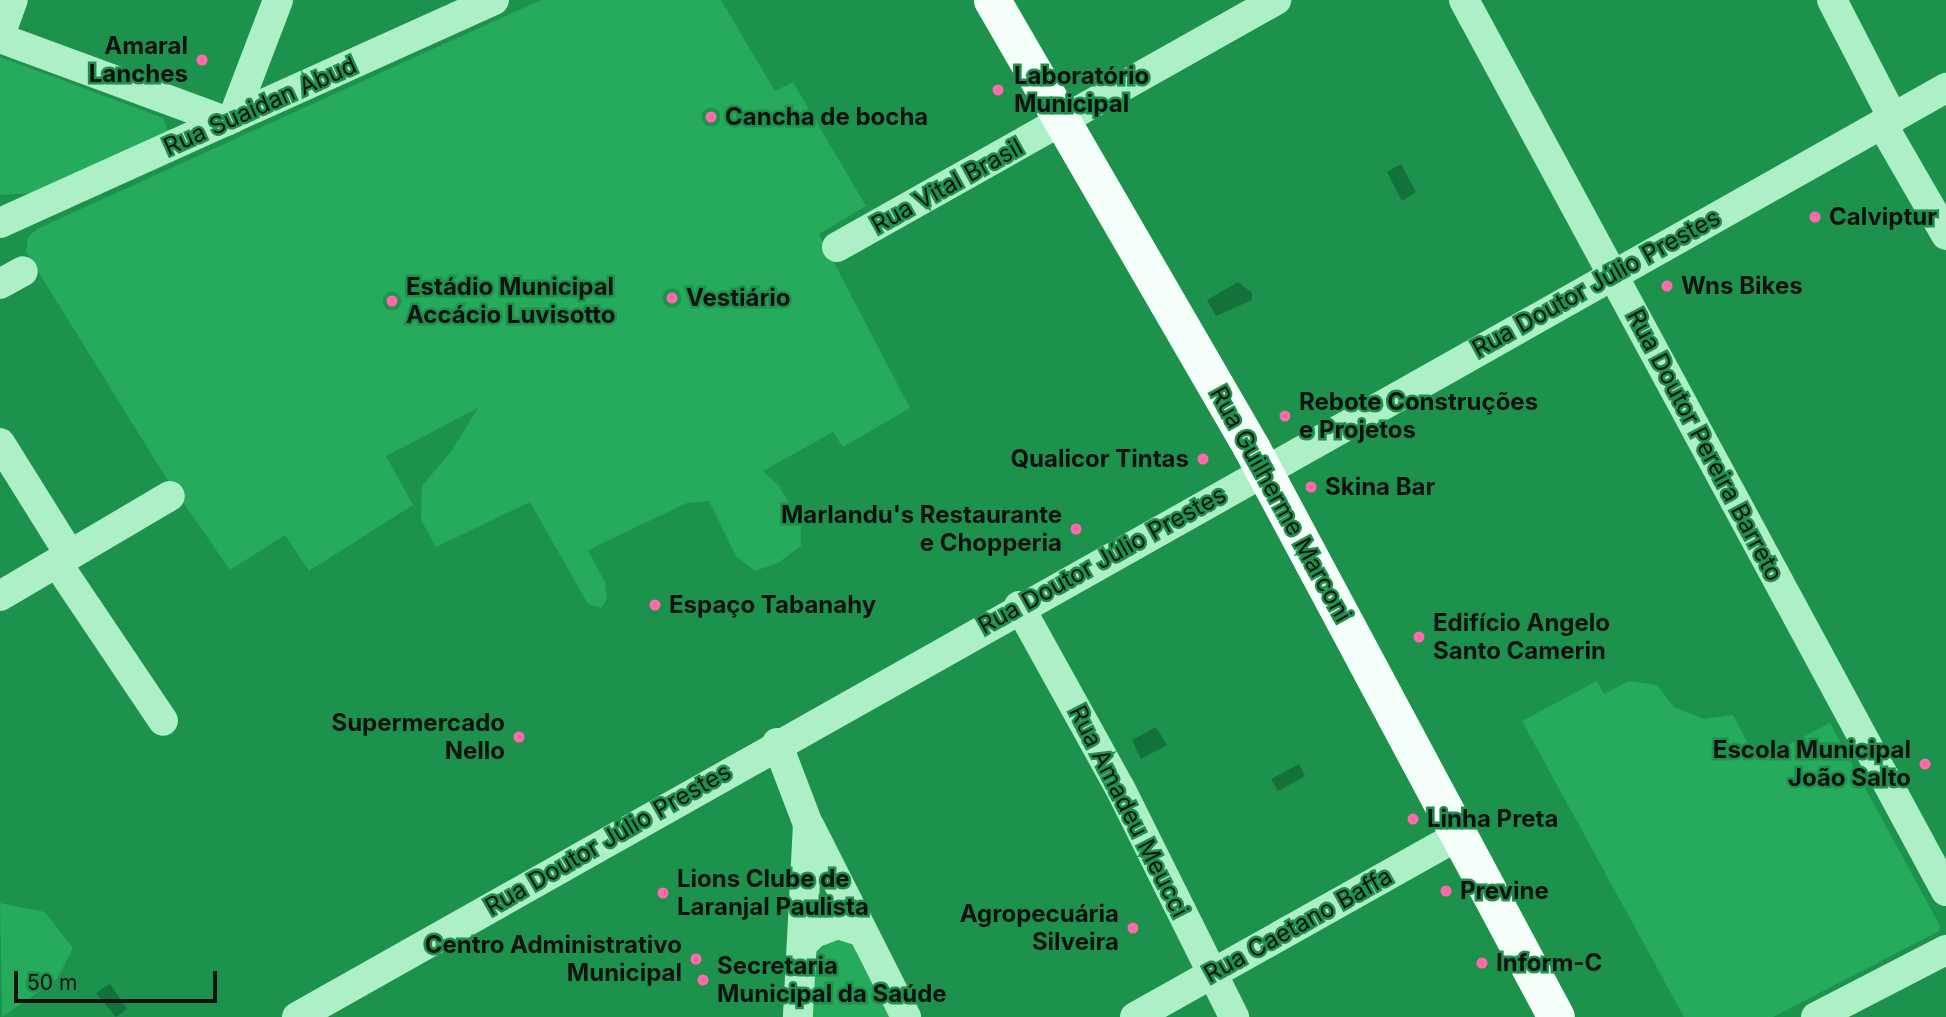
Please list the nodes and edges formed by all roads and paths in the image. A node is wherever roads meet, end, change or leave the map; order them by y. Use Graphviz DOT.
graph roads {
  1 [pos="13,0"];
  2 [pos="278,0"];
  3 [pos="494,0"];
  4 [pos="992,0"];
  5 [pos="1276,0"];
  6 [pos="1464,0"];
  7 [pos="1832,0"];
  8 [pos="0,36"];
  9 [pos="1946,89"];
  10 [pos="230,120"];
  11 [pos="1062,121"];
  12 [pos="1887,121"];
  13 [pos="8,215"];
  14 [pos="1946,235"];
  15 [pos="836,247"];
  16 [pos="1612,274"];
  17 [pos="0,443"];
  18 [pos="1264,469"];
  19 [pos="170,496"];
  20 [pos="63,559"];
  21 [pos="0,596"];
  22 [pos="1019,606"];
  23 [pos="163,721"];
  24 [pos="777,743"];
  25 [pos="808,824"];
  26 [pos="1461,834"];
  27 [pos="1946,891"];
  28 [pos="863,932"];
  29 [pos="803,944"];
  30 [pos="1946,950"];
  31 [pos="1212,973"];
  32 [pos="297,1017"];
  33 [pos="798,1017"];
  34 [pos="906,1017"];
  35 [pos="1135,1017"];
  36 [pos="1234,1017"];
  37 [pos="1556,1017"];
  38 [pos="1816,1017"];
  1 -- 8 [label="street"];
  2 -- 10 [label="street"];
  3 -- 10 [label="street, Rua Suaidan Abud"];
  4 -- 11 [label="main road, Rua Guilherme Marconi"];
  5 -- 11 [label="street, Rua Vital Brasil"];
  6 -- 16 [label="street, Rua Doutor Pereira Barreto"];
  7 -- 12 [label="street"];
  8 -- 10 [label="street"];
  9 -- 12 [label="street, Rua Doutor Júlio Prestes"];
  10 -- 13 [label="street, Rua Suaidan Abud"];
  11 -- 15 [label="street, Rua Vital Brasil"];
  11 -- 18 [label="main road, Rua Guilherme Marconi"];
  12 -- 14 [label="street"];
  12 -- 16 [label="street, Rua Doutor Júlio Prestes"];
  16 -- 18 [label="street, Rua Doutor Júlio Prestes"];
  16 -- 27 [label="street, Rua Doutor Pereira Barreto"];
  17 -- 20 [label="street"];
  18 -- 22 [label="street, Rua Doutor Júlio Prestes"];
  18 -- 26 [label="main road, Rua Guilherme Marconi"];
  19 -- 20 [label="street"];
  20 -- 21 [label="street"];
  20 -- 23 [label="street"];
  22 -- 24 [label="street, Rua Doutor Júlio Prestes"];
  22 -- 31 [label="street, Rua Amadeu Meucci"];
  24 -- 25 [label="street"];
  24 -- 32 [label="street, Rua Doutor Júlio Prestes"];
  25 -- 28 [label="street"];
  25 -- 29 [label="street"];
  26 -- 31 [label="street, Rua Caetano Baffa"];
  26 -- 37 [label="main road, Rua Guilherme Marconi"];
  28 -- 29 [label="street"];
  28 -- 34 [label="street"];
  29 -- 33 [label="street"];
  30 -- 38 [label="street"];
  31 -- 35 [label="street, Rua Caetano Baffa"];
  31 -- 36 [label="street, Rua Amadeu Meucci"];
}
